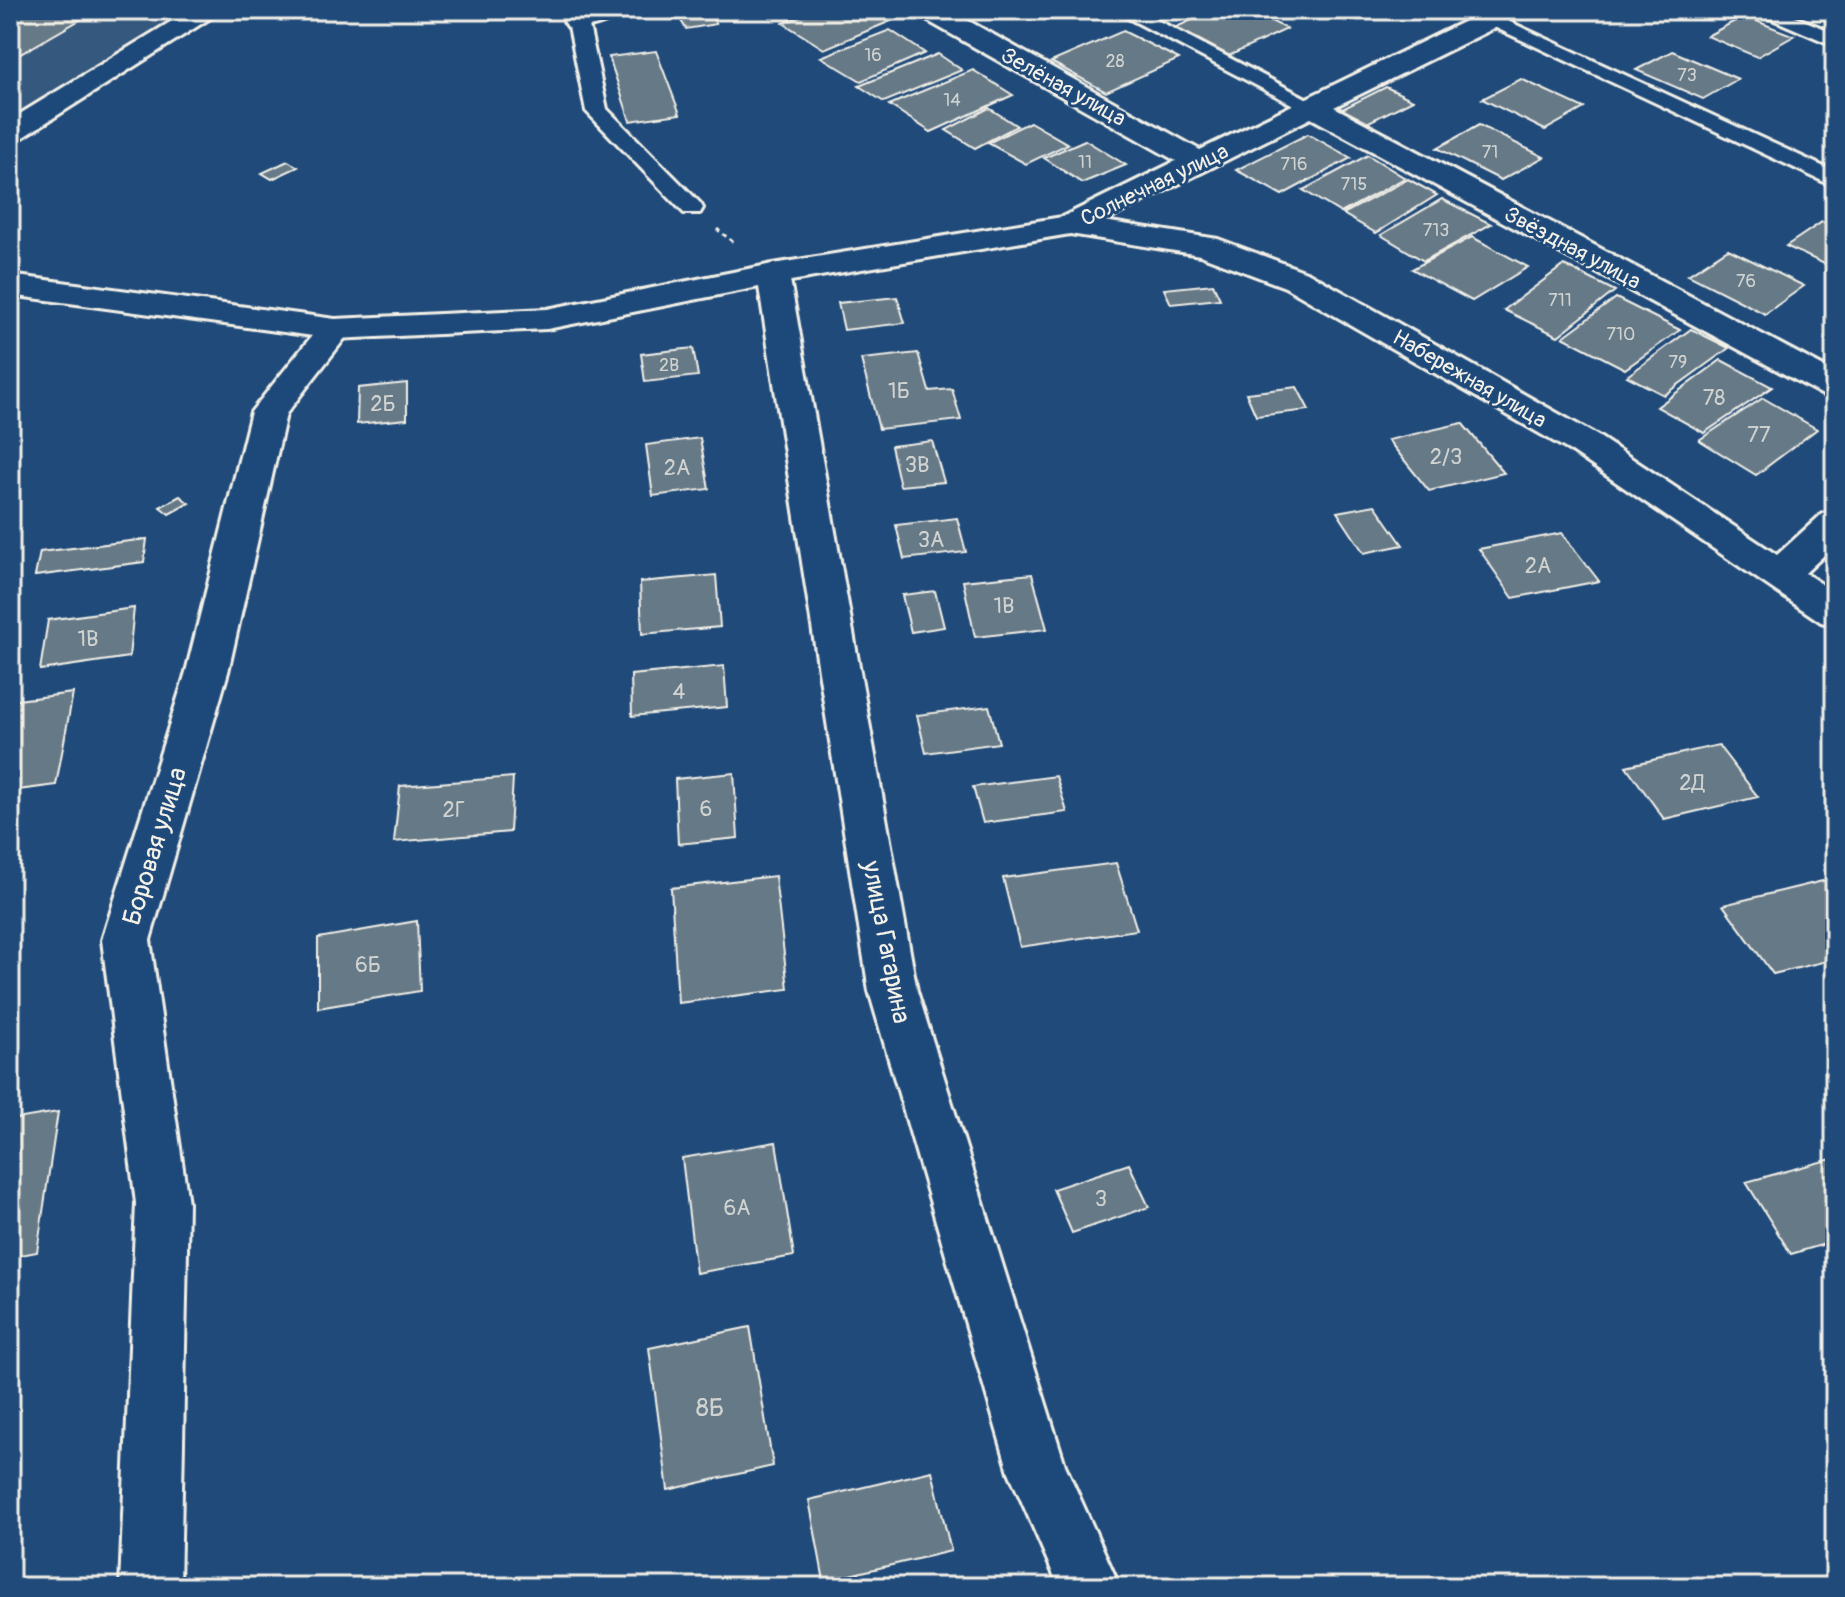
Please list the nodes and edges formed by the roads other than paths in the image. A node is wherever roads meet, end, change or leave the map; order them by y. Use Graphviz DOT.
graph roads {
  1 [pos="209,10"];
  2 [pos="609,10"];
  3 [pos="929,10"];
  4 [pos="1123,10"];
  5 [pos="1761,10"];
  6 [pos="1489,13"];
  7 [pos="578,21"];
  8 [pos="1835,40"];
  9 [pos="1312,107"];
  10 [pos="10,133"];
  11 [pos="1199,162"];
  12 [pos="1835,180"];
  13 [pos="692,208"];
  14 [pos="1070,225"];
  15 [pos="773,274"];
  16 [pos="10,285"];
  17 [pos="335,329"];
  18 [pos="1835,387"];
  19 [pos="1835,523"];
  20 [pos="1779,575"];
  21 [pos="1835,612"];
  22 [pos="150,1587"];
  23 [pos="1090,1587"];
  1 -- 10 [label="street"];
  2 -- 7 [label="street"];
  3 -- 11 [label="street, Зелёная улица"];
  4 -- 9 [label="lane"];
  5 -- 8 [label="lane"];
  6 -- 9 [label="street, Солнечная улица"];
  6 -- 12 [label="lane"];
  7 -- 13 [label="lane"];
  9 -- 11 [label="street, Солнечная улица"];
  9 -- 18 [label="street, Звёздная улица"];
  11 -- 14 [label="street, Солнечная улица"];
  14 -- 15 [label="street, Солнечная улица"];
  14 -- 20 [label="street, Набережная улица"];
  15 -- 17 [label="street, Солнечная улица"];
  15 -- 23 [label="street, улица Гагарина"];
  16 -- 17 [label="street, Солнечная улица"];
  17 -- 22 [label="street, Боровая улица"];
  19 -- 20 [label="street"];
  20 -- 21 [label="street, Набережная улица"];
}
